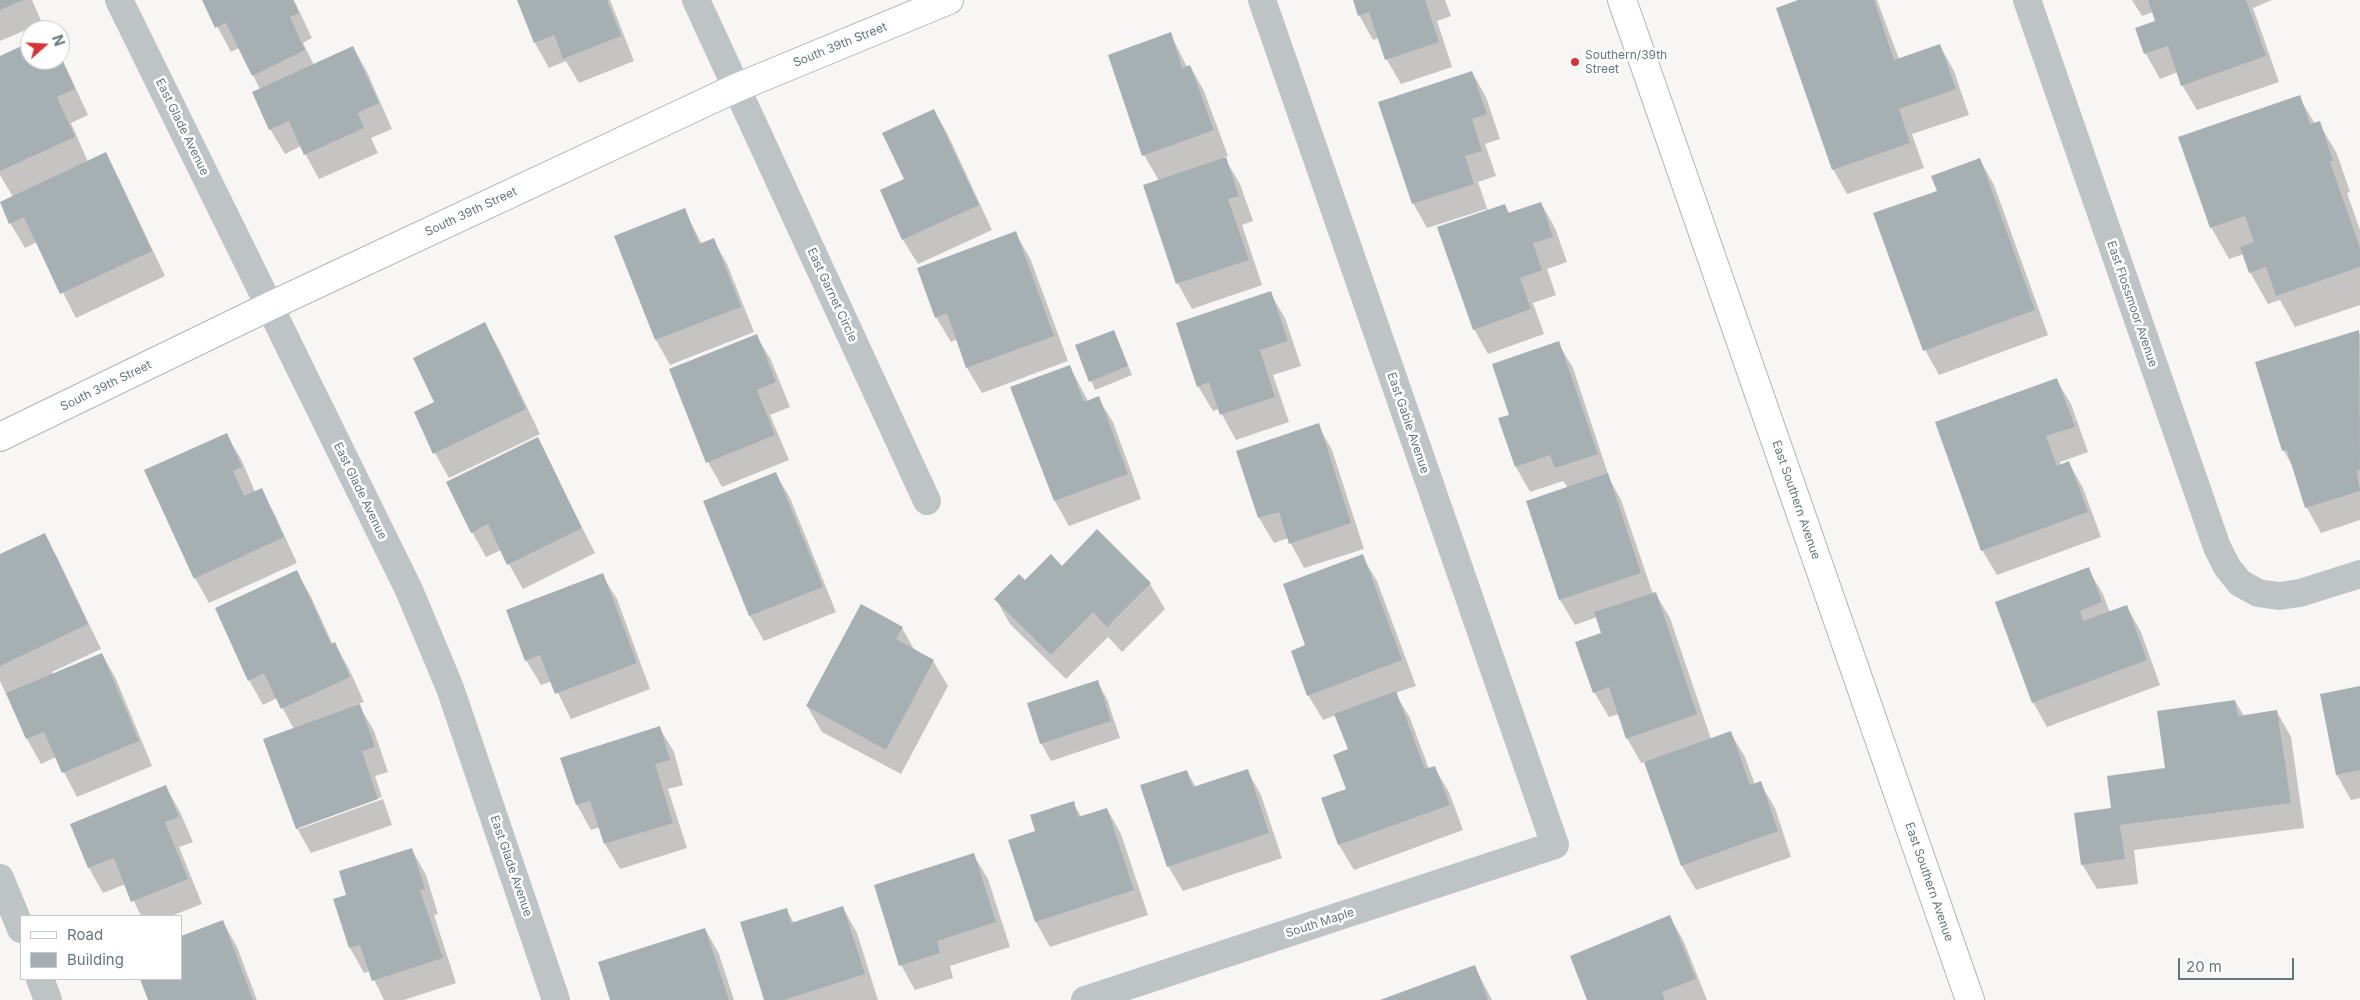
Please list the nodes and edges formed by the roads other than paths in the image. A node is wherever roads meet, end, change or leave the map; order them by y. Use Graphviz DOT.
graph roads {
  1 [pos="119,0"];
  2 [pos="696,0"];
  3 [pos="949,0"];
  4 [pos="1262,0"];
  5 [pos="1622,0"];
  6 [pos="2027,0"];
  7 [pos="736,88"];
  8 [pos="270,306"];
  9 [pos="0,437"];
  10 [pos="927,501"];
  11 [pos="2360,574"];
  12 [pos="1555,845"];
  13 [pos="0,878"];
  14 [pos="20,927"];
  15 [pos="40,980"];
  16 [pos="48,1000"];
  17 [pos="556,1000"];
  18 [pos="1085,1000"];
  19 [pos="1970,1000"];
  1 -- 8 [label="street, East Glade Avenue"];
  2 -- 7 [label="street, East Garnet Circle"];
  3 -- 7 [label="street, South 39th Street"];
  4 -- 12 [label="street, East Gable Avenue"];
  5 -- 19 [label="street, East Southern Avenue"];
  6 -- 11 [label="street, East Flossmoor Avenue"];
  7 -- 8 [label="street, South 39th Street"];
  7 -- 10 [label="street, East Garnet Circle"];
  8 -- 9 [label="street, South 39th Street"];
  8 -- 17 [label="street, East Glade Avenue"];
  12 -- 18 [label="street, South Maple"];
  13 -- 14 [label="street"];
  15 -- 16 [label="street"];
}
